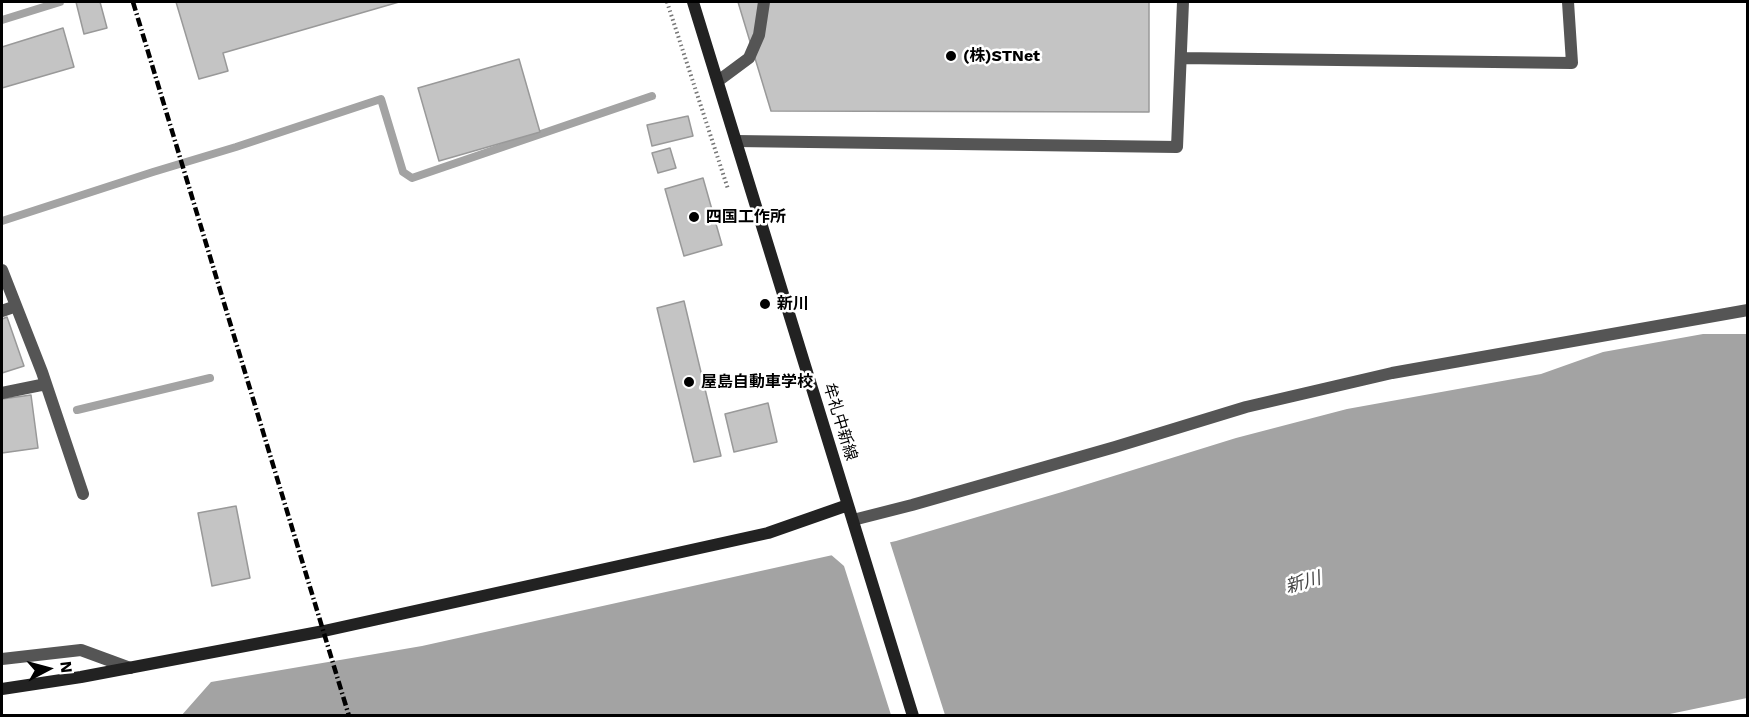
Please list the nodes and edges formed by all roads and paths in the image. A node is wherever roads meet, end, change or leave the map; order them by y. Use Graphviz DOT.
graph roads {
  1 [pos="693,2"];
  2 [pos="764,2"];
  3 [pos="1183,2"];
  4 [pos="1568,2"];
  5 [pos="1181,58"];
  6 [pos="718,81"];
  7 [pos="736,141"];
  8 [pos="2,270"];
  9 [pos="16,306"];
  10 [pos="2,310"];
  11 [pos="1748,310"];
  12 [pos="46,384"];
  13 [pos="2,393"];
  14 [pos="83,494"];
  15 [pos="848,505"];
  16 [pos="853,520"];
  17 [pos="2,659"];
  18 [pos="130,668"];
  19 [pos="2,689"];
  20 [pos="913,716"];
  1 -- 6 [label="street, 牟礼中新線"];
  2 -- 6 [label="street"];
  3 -- 5 [label="street"];
  4 -- 5 [label="street"];
  5 -- 7 [label="street"];
  6 -- 7 [label="street, 牟礼中新線"];
  7 -- 15 [label="street, 牟礼中新線"];
  8 -- 9 [label="street"];
  9 -- 10 [label="street"];
  9 -- 12 [label="street"];
  11 -- 16 [label="street"];
  12 -- 13 [label="street"];
  12 -- 14 [label="street"];
  15 -- 16 [label="street, 牟礼中新線"];
  15 -- 18 [label="street"];
  16 -- 20 [label="street, 牟礼中新線"];
  17 -- 18 [label="street"];
  18 -- 19 [label="street"];
}
